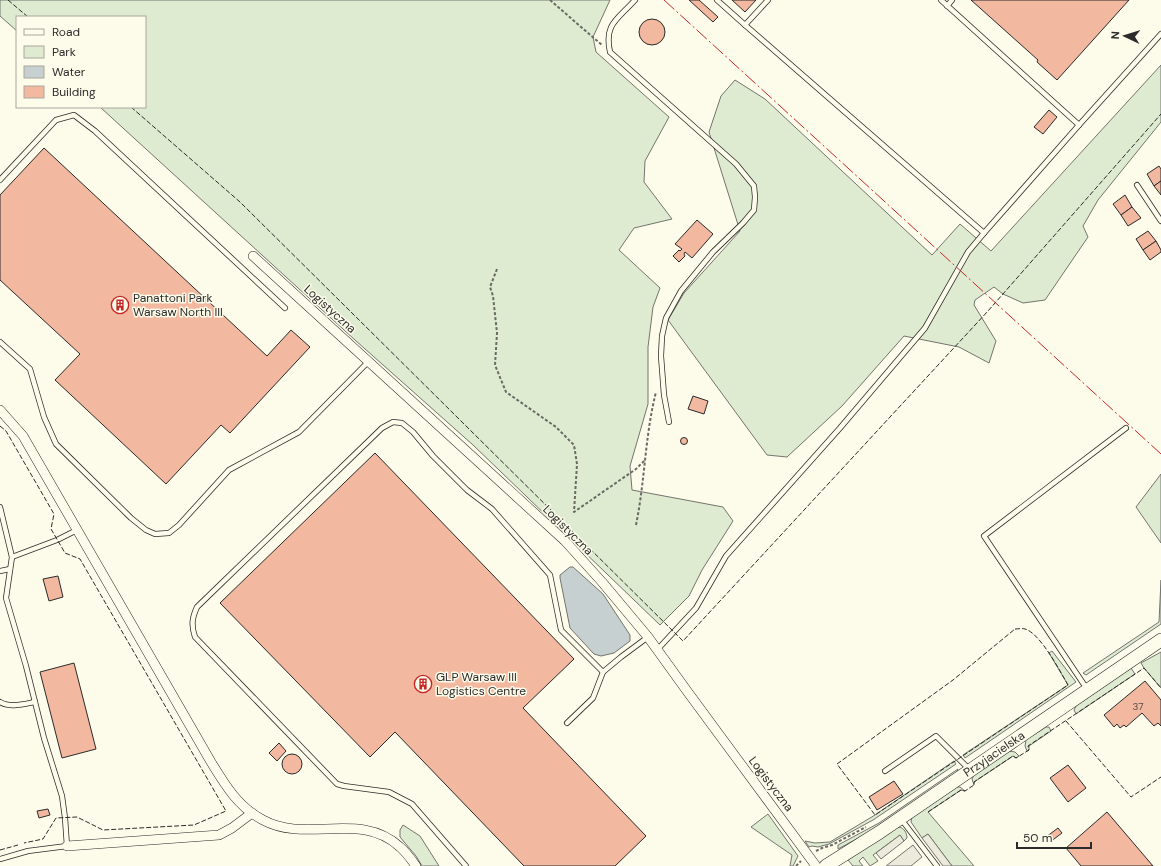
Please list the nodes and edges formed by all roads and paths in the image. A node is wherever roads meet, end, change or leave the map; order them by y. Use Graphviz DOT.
graph roads {
  1 [pos="550,0"];
  2 [pos="635,0"];
  3 [pos="717,0"];
  4 [pos="768,0"];
  5 [pos="941,0"];
  6 [pos="952,0"];
  7 [pos="947,6"];
  8 [pos="745,25"];
  9 [pos="1161,34"];
  10 [pos="610,52"];
  11 [pos="1079,125"];
  12 [pos="0,180"];
  13 [pos="1137,185"];
  14 [pos="1161,221"];
  15 [pos="984,233"];
  16 [pos="253,256"];
  17 [pos="497,269"];
  18 [pos="284,308"];
  19 [pos="0,342"];
  20 [pos="369,361"];
  21 [pos="657,389"];
  22 [pos="0,410"];
  23 [pos="669,422"];
  24 [pos="1126,428"];
  25 [pos="645,460"];
  26 [pos="0,507"];
  27 [pos="636,525"];
  28 [pos="77,530"];
  29 [pos="12,557"];
  30 [pos="10,569"];
  31 [pos="0,571"];
  32 [pos="648,637"];
  33 [pos="1161,640"];
  34 [pos="657,650"];
  35 [pos="603,672"];
  36 [pos="1088,690"];
  37 [pos="0,702"];
  38 [pos="35,702"];
  39 [pos="567,723"];
  40 [pos="970,770"];
  41 [pos="885,771"];
  42 [pos="252,813"];
  43 [pos="900,818"];
  44 [pos="67,846"];
  45 [pos="0,859"];
  46 [pos="803,860"];
  47 [pos="416,866"];
  48 [pos="466,866"];
  49 [pos="796,866"];
  50 [pos="816,866"];
  51 [pos="826,866"];
  52 [pos="937,866"];
  1 -- 10 [label="path"];
  2 -- 10 [label="lane"];
  3 -- 8 [label="lane"];
  4 -- 8 [label="lane"];
  5 -- 7 [label="lane"];
  6 -- 7 [label="lane"];
  7 -- 11 [label="lane"];
  8 -- 15 [label="lane"];
  9 -- 11 [label="lane"];
  10 -- 23 [label="lane"];
  11 -- 15 [label="lane"];
  12 -- 18 [label="lane"];
  13 -- 14 [label="lane"];
  15 -- 34 [label="lane"];
  16 -- 20 [label="street, Logistyczna"];
  17 -- 25 [label="path"];
  19 -- 20 [label="lane"];
  20 -- 32 [label="street, Logistyczna"];
  21 -- 25 [label="path"];
  22 -- 28 [label="street"];
  24 -- 36 [label="lane"];
  25 -- 27 [label="path"];
  26 -- 29 [label="lane"];
  28 -- 29 [label="lane"];
  28 -- 42 [label="street"];
  29 -- 30 [label="lane"];
  30 -- 31 [label="lane"];
  30 -- 38 [label="lane"];
  32 -- 34 [label="street, Logistyczna"];
  32 -- 35 [label="lane"];
  33 -- 36 [label="street, Przyjacielska"];
  34 -- 50 [label="street, Logistyczna"];
  35 -- 39 [label="lane"];
  35 -- 48 [label="lane"];
  36 -- 40 [label="street, Przyjacielska"];
  37 -- 38 [label="lane"];
  38 -- 44 [label="lane"];
  40 -- 41 [label="lane"];
  40 -- 43 [label="street, Przyjacielska"];
  42 -- 44 [label="street"];
  42 -- 47 [label="street"];
  43 -- 51 [label="street, Przyjacielska"];
  43 -- 52 [label="lane"];
  44 -- 45 [label="lane"];
  46 -- 49 [label="path"];
}
